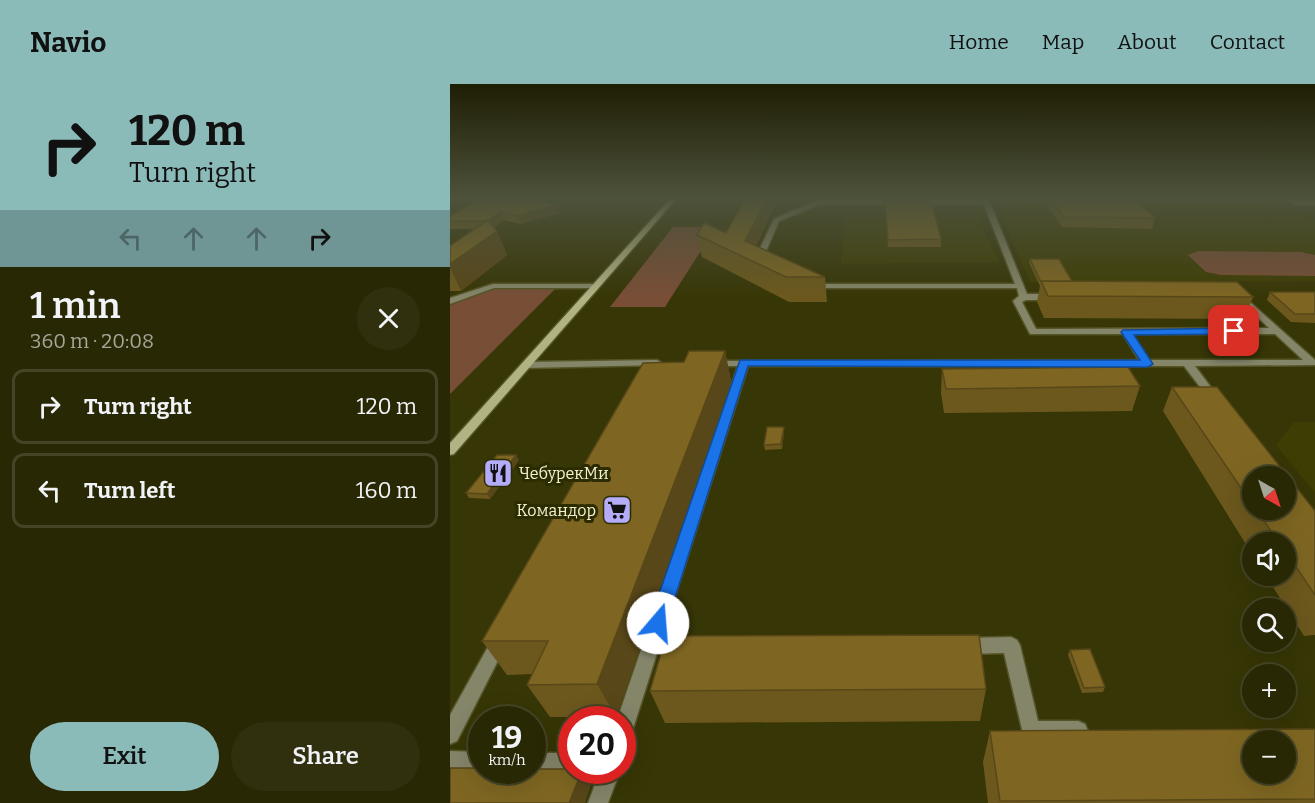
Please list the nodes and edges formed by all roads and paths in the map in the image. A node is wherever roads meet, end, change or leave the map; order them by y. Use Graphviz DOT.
graph roads {
  1 [pos="644,232"];
  2 [pos="771,232"];
  3 [pos="998,232"];
  4 [pos="767,268"];
  5 [pos="596,286"];
  6 [pos="806,286"];
  7 [pos="1020,286"];
  8 [pos="1024,297"];
  9 [pos="1070,297"];
  10 [pos="1230,298"];
  11 [pos="450,299"];
  12 [pos="1278,331"];
  13 [pos="1126,332"];
  14 [pos="697,363"];
  15 [pos="744,363"];
  16 [pos="1148,364"];
  17 [pos="1188,364"];
  18 [pos="526,365"];
  19 [pos="653,367"];
  20 [pos="1224,411"];
  21 [pos="450,451"];
  22 [pos="506,631"];
  23 [pos="953,646"];
  24 [pos="631,706"];
  25 [pos="1090,731"];
  26 [pos="450,734"];
  27 [pos="450,761"];
  28 [pos="468,762"];
  29 [pos="605,784"];
  30 [pos="598,803"];
  1 -- 5 [label="main road"];
  2 -- 4 [label="lane"];
  3 -- 7 [label="lane"];
  5 -- 11 [label="lane"];
  5 -- 18 [label="main road"];
  6 -- 7 [label="lane"];
  7 -- 8 [label="lane"];
  8 -- 9 [label="lane"];
  8 -- 13 [label="lane"];
  10 -- 12 [label="lane"];
  12 -- 13 [label="lane"];
  12 -- 17 [label="lane"];
  13 -- 16 [label="lane"];
  14 -- 15 [label="lane"];
  15 -- 16 [label="lane"];
  15 -- 24 [label="lane"];
  16 -- 17 [label="lane"];
  17 -- 20 [label="lane"];
  18 -- 19 [label="lane"];
  18 -- 21 [label="main road"];
  22 -- 26 [label="lane"];
  23 -- 25 [label="lane"];
  27 -- 28 [label="lane"];
  29 -- 30 [label="lane"];
}
